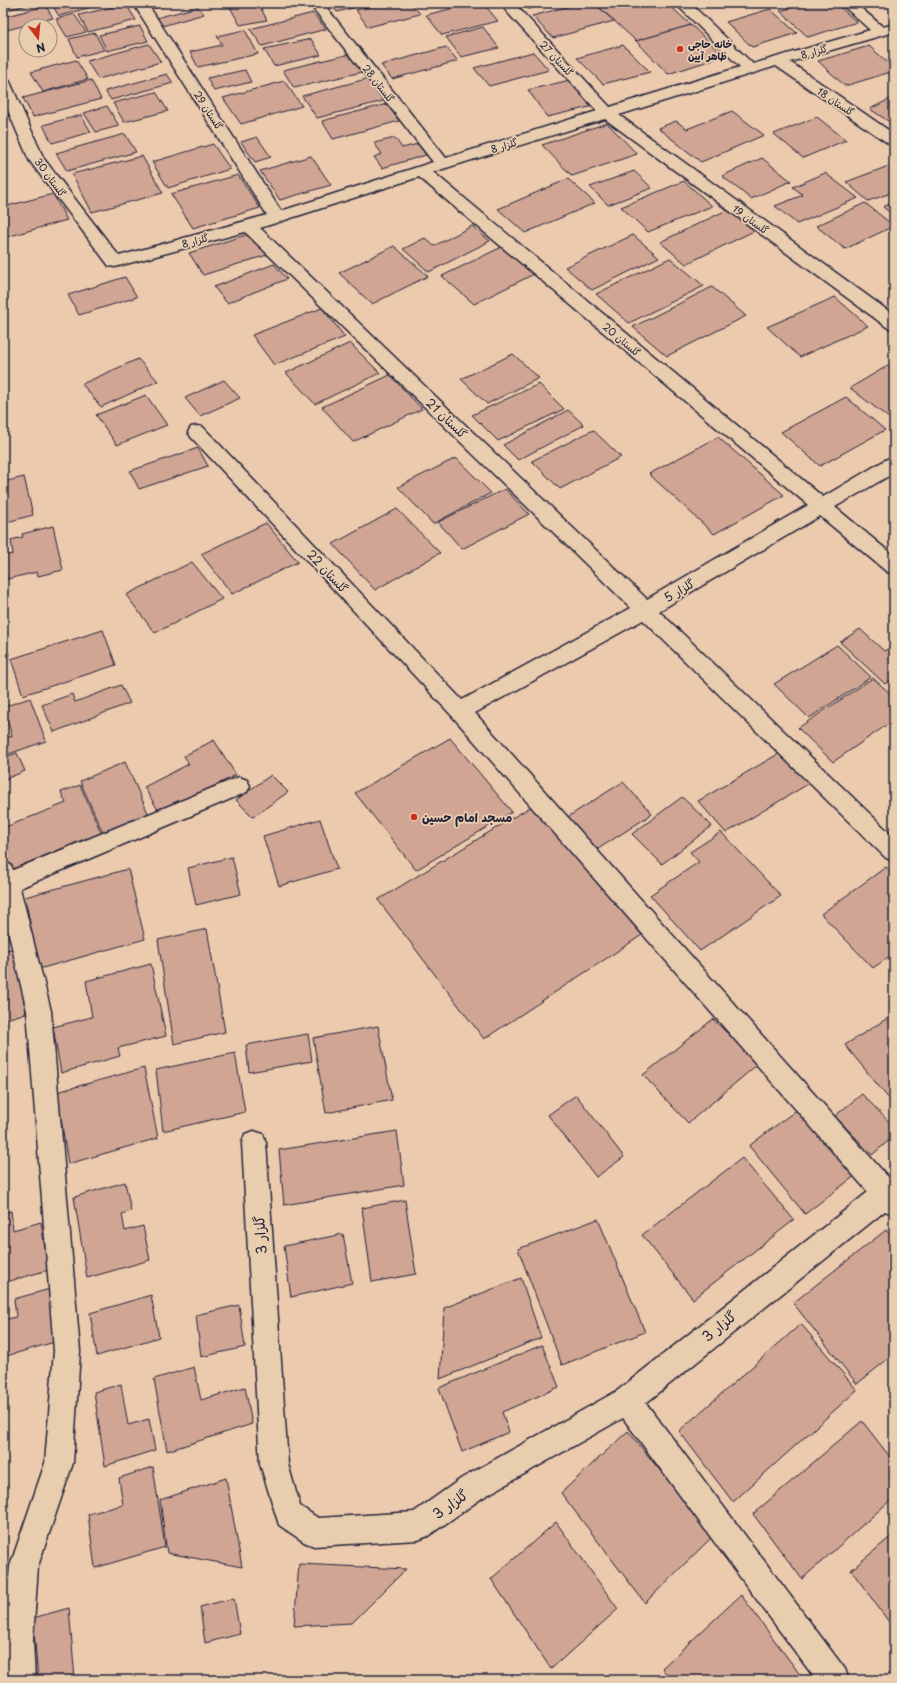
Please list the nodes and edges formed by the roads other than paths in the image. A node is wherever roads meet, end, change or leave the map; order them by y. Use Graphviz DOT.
graph roads {
  1 [pos="140,3"];
  2 [pos="316,3"];
  3 [pos="506,3"];
  4 [pos="682,3"];
  5 [pos="847,3"];
  6 [pos="887,30"];
  7 [pos="778,61"];
  8 [pos="750,69"];
  9 [pos="3,82"];
  10 [pos="608,114"];
  11 [pos="894,141"];
  12 [pos="443,164"];
  13 [pos="422,171"];
  14 [pos="278,218"];
  15 [pos="249,226"];
  16 [pos="115,262"];
  17 [pos="894,324"];
  18 [pos="197,432"];
  19 [pos="894,464"];
  20 [pos="822,507"];
  21 [pos="894,567"];
  22 [pos="644,610"];
  23 [pos="460,711"];
  24 [pos="239,786"];
  25 [pos="894,851"];
  26 [pos="6,877"];
  27 [pos="254,1143"];
  28 [pos="891,1194"];
  29 [pos="626,1401"];
  30 [pos="20,1680"];
  31 [pos="834,1680"];
  1 -- 14 [label="street, گلستان 29"];
  2 -- 12 [label="street, گلستان 28"];
  3 -- 10 [label="street, گلستان 27"];
  4 -- 8 [label="street"];
  5 -- 6 [label="street"];
  6 -- 7 [label="street, گلزار 8"];
  7 -- 8 [label="street, گلزار 8"];
  7 -- 11 [label="street, گلستان 18"];
  8 -- 10 [label="street, گلزار 8"];
  9 -- 16 [label="street, گلستان 30"];
  10 -- 12 [label="street, گلزار 8"];
  10 -- 17 [label="street, گلستان 19"];
  12 -- 13 [label="street, گلزار 8"];
  13 -- 14 [label="street, گلزار 8"];
  13 -- 20 [label="street, گلستان 20"];
  14 -- 15 [label="street, گلزار 8"];
  15 -- 16 [label="street, گلزار 8"];
  15 -- 22 [label="street, گلستان 21"];
  18 -- 23 [label="street, گلستان 22"];
  19 -- 20 [label="street, گلزار 5"];
  20 -- 21 [label="street, گلستان 20"];
  20 -- 22 [label="street, گلزار 5"];
  22 -- 23 [label="street, گلزار 5"];
  22 -- 25 [label="street, گلستان 21"];
  23 -- 28 [label="street, گلستان 22"];
  24 -- 26 [label="street"];
  26 -- 30 [label="street"];
  27 -- 29 [label="street, گلزار 3"];
  28 -- 29 [label="street, گلزار 3"];
  29 -- 31 [label="street"];
}
